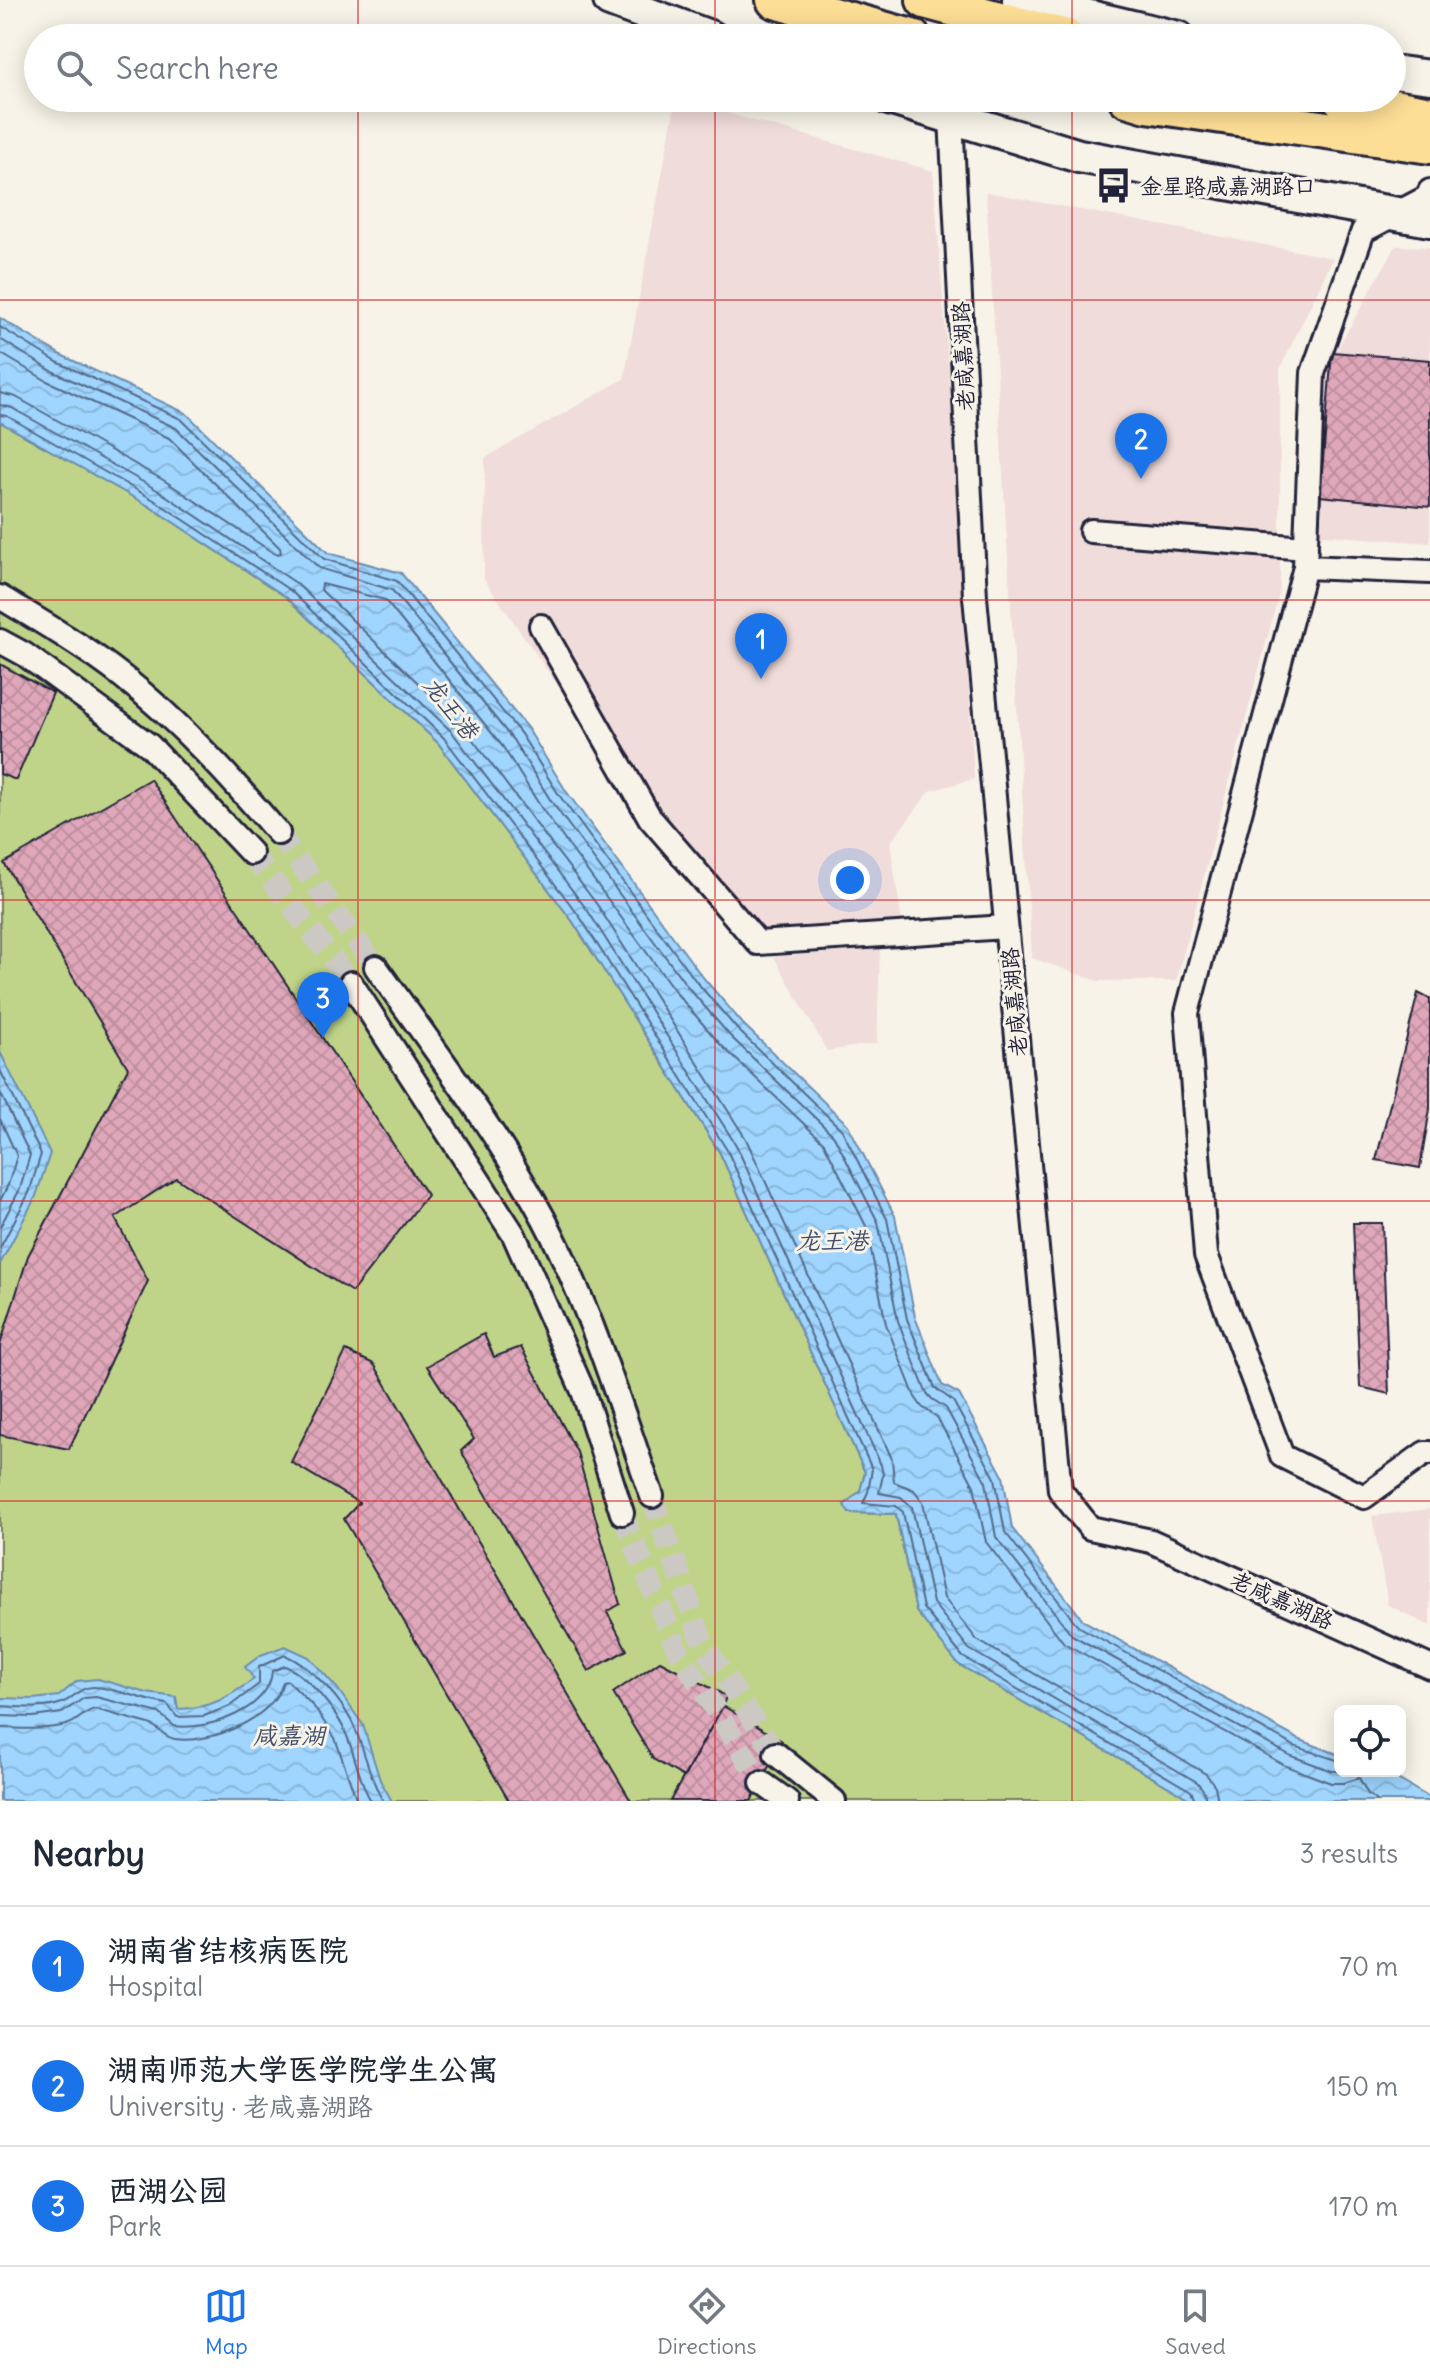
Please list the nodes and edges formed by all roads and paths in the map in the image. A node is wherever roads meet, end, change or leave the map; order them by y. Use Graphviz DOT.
graph roads {
  1 [pos="610,0"];
  2 [pos="775,0"];
  3 [pos="925,0"];
  4 [pos="1019,0"];
  5 [pos="674,24"];
  6 [pos="862,24"];
  7 [pos="1014,24"];
  8 [pos="1119,24"];
  9 [pos="1406,74"];
  10 [pos="1430,77"];
  11 [pos="1406,110"];
  12 [pos="935,112"];
  13 [pos="951,112"];
  14 [pos="1202,112"];
  15 [pos="1430,115"];
  16 [pos="1430,145"];
  17 [pos="1430,191"];
  18 [pos="1430,220"];
  19 [pos="1091,531"];
  20 [pos="1306,558"];
  21 [pos="1430,572"];
  22 [pos="0,597"];
  23 [pos="541,626"];
  24 [pos="0,641"];
  25 [pos="278,833"];
  26 [pos="251,853"];
  27 [pos="1006,927"];
  28 [pos="376,967"];
  29 [pos="351,983"];
  30 [pos="1430,1453"];
  31 [pos="652,1496"];
  32 [pos="622,1513"];
  33 [pos="1430,1667"];
  34 [pos="776,1754"];
  35 [pos="762,1783"];
  36 [pos="787,1801"];
  37 [pos="834,1801"];
  1 -- 5 [label="street"];
  2 -- 6 [label="main road"];
  3 -- 7 [label="main road"];
  4 -- 8 [label="street"];
  9 -- 10 [label="street"];
  11 -- 15 [label="main road"];
  12 -- 18 [label="street"];
  13 -- 27 [label="street, 老咸嘉湖路"];
  14 -- 16 [label="main road"];
  17 -- 20 [label="street"];
  19 -- 20 [label="street"];
  20 -- 21 [label="street"];
  20 -- 30 [label="street"];
  22 -- 25 [label="street"];
  23 -- 27 [label="street"];
  24 -- 26 [label="street"];
  27 -- 33 [label="street, 老咸嘉湖路"];
  28 -- 31 [label="street"];
  29 -- 32 [label="street"];
  34 -- 37 [label="street"];
  35 -- 36 [label="street"];
}
